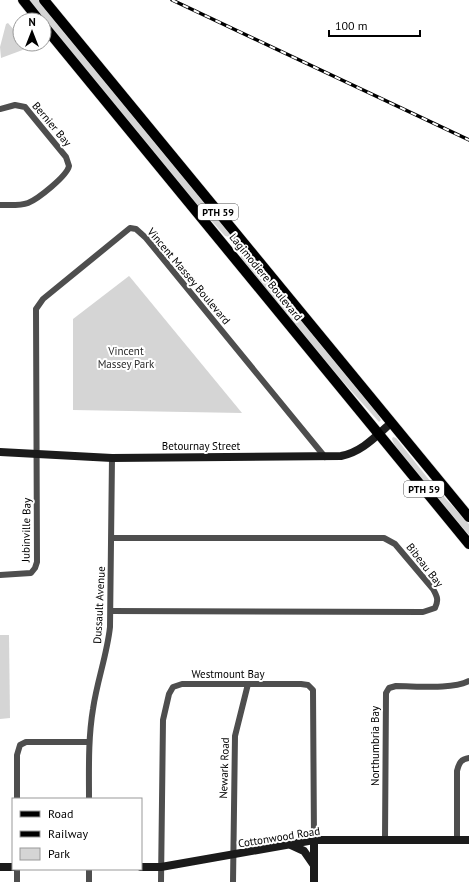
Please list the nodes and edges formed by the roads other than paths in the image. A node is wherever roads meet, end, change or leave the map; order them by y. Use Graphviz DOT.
graph roads {
  1 [pos="23,0"];
  2 [pos="44,0"];
  3 [pos="33,12"];
  4 [pos="52,36"];
  5 [pos="0,109"];
  6 [pos="0,205"];
  7 [pos="242,241"];
  8 [pos="229,252"];
  9 [pos="392,423"];
  10 [pos="379,434"];
  11 [pos="0,452"];
  12 [pos="37,454"];
  13 [pos="325,457"];
  14 [pos="112,458"];
  15 [pos="469,517"];
  16 [pos="112,538"];
  17 [pos="469,544"];
  18 [pos="0,575"];
  19 [pos="111,611"];
  20 [pos="469,680"];
  21 [pos="248,684"];
  22 [pos="89,742"];
  23 [pos="469,758"];
  24 [pos="17,798"];
  25 [pos="89,798"];
  26 [pos="385,839"];
  27 [pos="314,840"];
  28 [pos="457,840"];
  29 [pos="469,840"];
  30 [pos="290,845"];
  31 [pos="233,855"];
  32 [pos="314,865"];
  33 [pos="0,867"];
  34 [pos="12,867"];
  35 [pos="142,867"];
  36 [pos="162,867"];
  37 [pos="17,870"];
  38 [pos="89,870"];
  39 [pos="17,882"];
  40 [pos="89,882"];
  41 [pos="162,882"];
  42 [pos="234,882"];
  43 [pos="314,882"];
  1 -- 3 [label="main road"];
  2 -- 7 [label="main road, Lagimodiere Boulevard / PTH 59"];
  4 -- 8 [label="main road, Lagimodiere Boulevard / PTH 59"];
  5 -- 6 [label="street, Bernier Bay"];
  7 -- 8 [label="main road"];
  7 -- 9 [label="main road, Lagimodiere Boulevard / PTH 59"];
  8 -- 10 [label="main road, Lagimodiere Boulevard / PTH 59"];
  9 -- 10 [label="street, Betournay Street"];
  9 -- 15 [label="main road, Lagimodiere Boulevard / PTH 59"];
  10 -- 13 [label="street, Betournay Street"];
  10 -- 17 [label="main road, Lagimodiere Boulevard / PTH 59"];
  11 -- 12 [label="street, Betournay Street"];
  12 -- 13 [label="street, Vincent Massey Boulevard"];
  12 -- 14 [label="street, Betournay Street"];
  12 -- 18 [label="street, Jubinville Bay"];
  13 -- 14 [label="street, Betournay Street"];
  14 -- 16 [label="street, Dussault Avenue"];
  16 -- 19 [label="street, Dussault Avenue"];
  16 -- 19 [label="street, Bibeau Bay"];
  19 -- 22 [label="street, Dussault Avenue"];
  20 -- 26 [label="street, Northumbria Bay"];
  21 -- 27 [label="street, Westmount Bay"];
  21 -- 31 [label="street, Newark Road"];
  21 -- 36 [label="street, Westmount Bay"];
  22 -- 24 [label="street"];
  22 -- 25 [label="street, Dussault Avenue"];
  23 -- 28 [label="street"];
  26 -- 27 [label="street, Cottonwood Road"];
  26 -- 28 [label="street, Cottonwood Road"];
  27 -- 30 [label="street, Cottonwood Road"];
  27 -- 32 [label="street"];
  28 -- 29 [label="street, Cottonwood Road"];
  30 -- 31 [label="street, Cottonwood Road"];
  30 -- 32 [label="street"];
  31 -- 36 [label="street, Cottonwood Road"];
  31 -- 42 [label="street, Newark Road"];
  32 -- 43 [label="street"];
  33 -- 34 [label="street"];
  35 -- 36 [label="street, Cottonwood Road"];
  36 -- 41 [label="street"];
  37 -- 39 [label="street"];
  38 -- 40 [label="street"];
}
